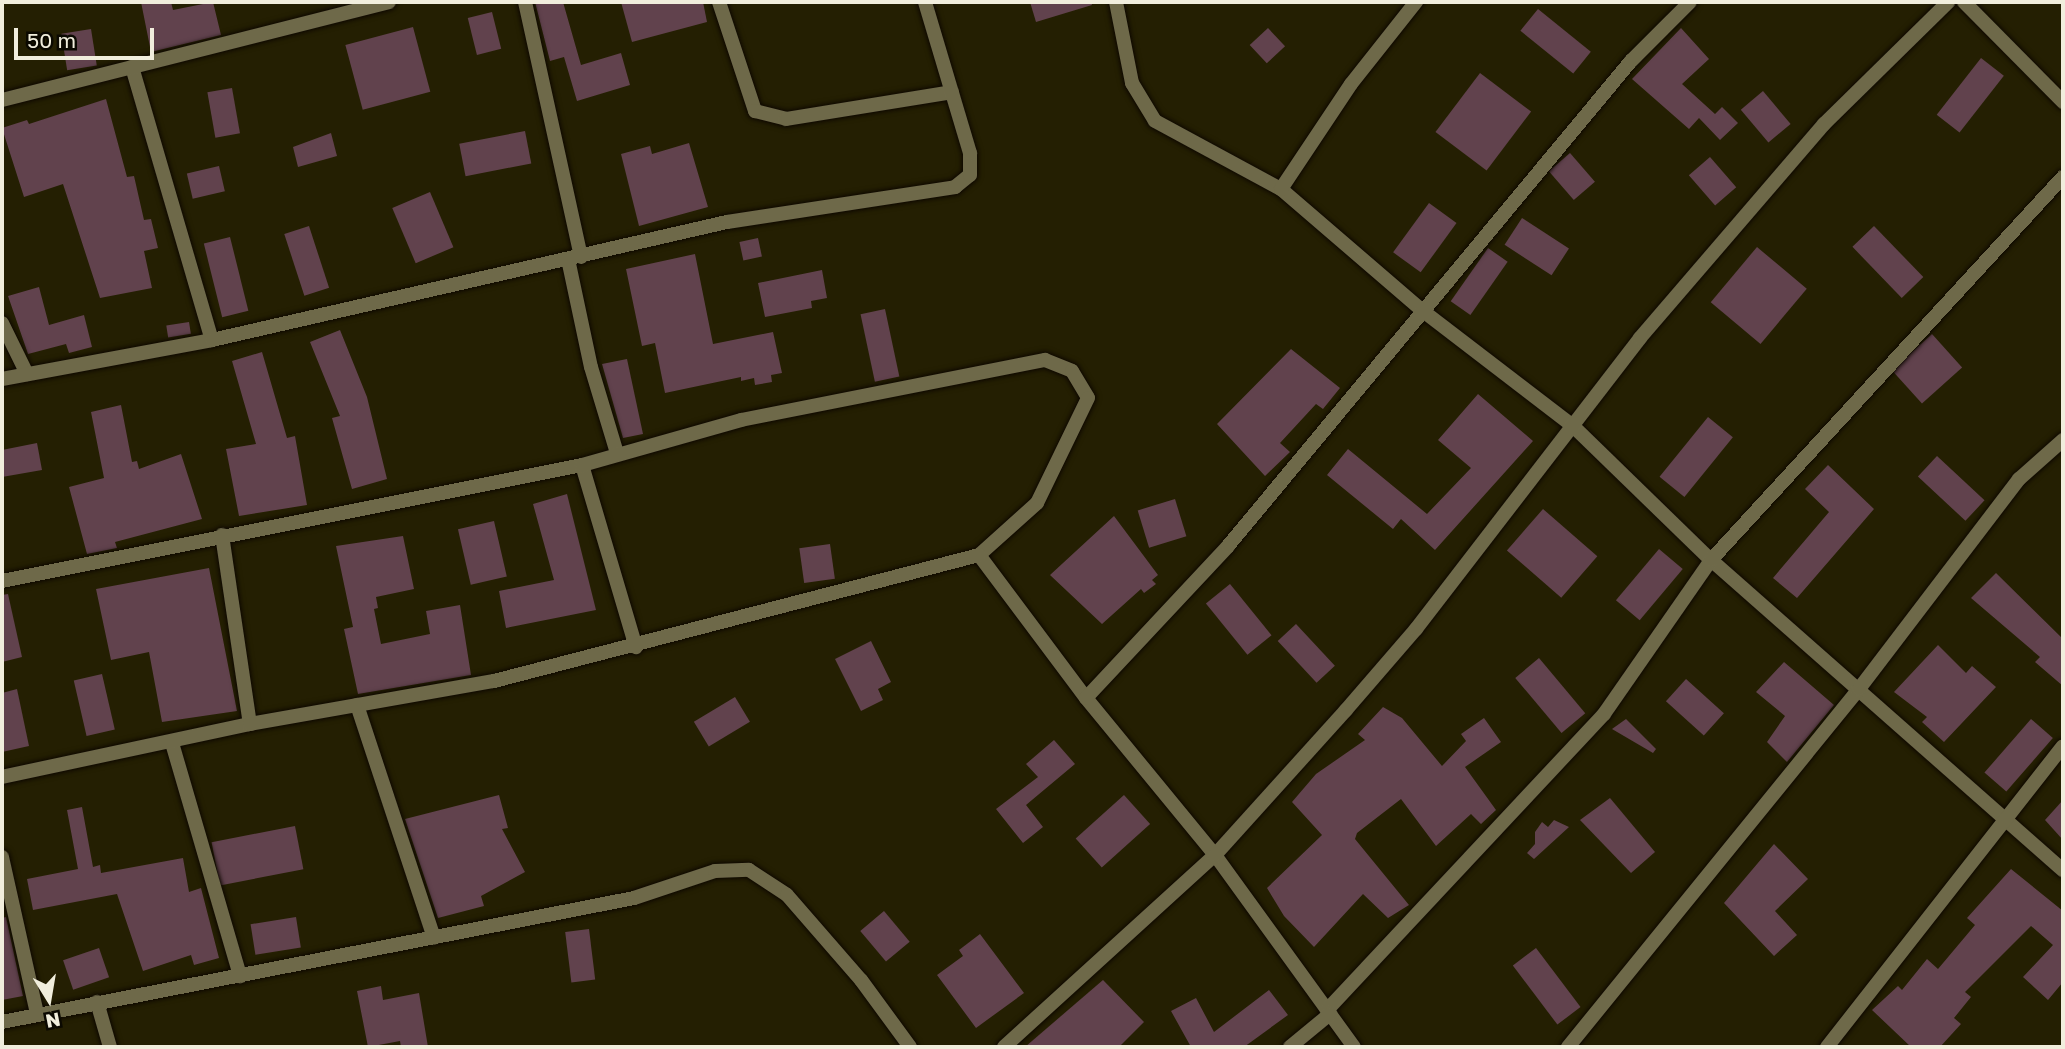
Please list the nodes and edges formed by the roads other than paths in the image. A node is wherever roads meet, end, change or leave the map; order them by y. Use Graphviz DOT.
graph roads {
  1 [pos="389,2"];
  2 [pos="524,2"];
  3 [pos="719,2"];
  4 [pos="925,2"];
  5 [pos="1116,2"];
  6 [pos="1416,2"];
  7 [pos="1690,2"];
  8 [pos="1948,2"];
  9 [pos="1964,2"];
  10 [pos="132,67"];
  11 [pos="952,92"];
  12 [pos="2,100"];
  13 [pos="2063,102"];
  14 [pos="2063,177"];
  15 [pos="1281,189"];
  16 [pos="575,258"];
  17 [pos="1423,311"];
  18 [pos="2,323"];
  19 [pos="212,340"];
  20 [pos="27,374"];
  21 [pos="2,379"];
  22 [pos="1574,427"];
  23 [pos="2063,440"];
  24 [pos="617,453"];
  25 [pos="582,464"];
  26 [pos="222,536"];
  27 [pos="979,555"];
  28 [pos="1711,560"];
  29 [pos="2,581"];
  30 [pos="636,647"];
  31 [pos="1859,689"];
  32 [pos="1086,698"];
  33 [pos="357,705"];
  34 [pos="250,724"];
  35 [pos="172,743"];
  36 [pos="2063,746"];
  37 [pos="2,777"];
  38 [pos="2004,821"];
  39 [pos="1215,855"];
  40 [pos="2,857"];
  41 [pos="2063,870"];
  42 [pos="434,938"];
  43 [pos="240,976"];
  44 [pos="97,1002"];
  45 [pos="1328,1012"];
  46 [pos="37,1014"];
  47 [pos="2,1022"];
  48 [pos="110,1047"];
  49 [pos="910,1047"];
  50 [pos="1004,1047"];
  51 [pos="1290,1047"];
  52 [pos="1354,1047"];
  53 [pos="1568,1047"];
  54 [pos="1827,1047"];
  1 -- 10 [label="street"];
  2 -- 16 [label="street"];
  3 -- 11 [label="street"];
  4 -- 11 [label="street"];
  5 -- 15 [label="street"];
  6 -- 15 [label="street"];
  7 -- 17 [label="street"];
  8 -- 22 [label="street"];
  9 -- 13 [label="street"];
  10 -- 12 [label="street"];
  10 -- 19 [label="street"];
  11 -- 16 [label="street"];
  14 -- 28 [label="street"];
  15 -- 17 [label="street"];
  16 -- 19 [label="street"];
  16 -- 24 [label="street"];
  17 -- 22 [label="street"];
  17 -- 32 [label="street"];
  18 -- 20 [label="street"];
  19 -- 20 [label="street"];
  20 -- 21 [label="street"];
  22 -- 28 [label="street"];
  22 -- 39 [label="street"];
  23 -- 31 [label="street"];
  24 -- 25 [label="street"];
  24 -- 27 [label="street"];
  25 -- 26 [label="street"];
  25 -- 30 [label="street"];
  26 -- 29 [label="street"];
  26 -- 34 [label="street"];
  27 -- 30 [label="street"];
  27 -- 32 [label="street"];
  28 -- 31 [label="street"];
  28 -- 45 [label="street"];
  30 -- 33 [label="street"];
  31 -- 38 [label="street"];
  31 -- 53 [label="street"];
  32 -- 39 [label="street"];
  33 -- 34 [label="street"];
  33 -- 42 [label="street"];
  34 -- 35 [label="street"];
  35 -- 37 [label="street"];
  35 -- 43 [label="street"];
  36 -- 38 [label="street"];
  38 -- 41 [label="street"];
  38 -- 54 [label="street"];
  39 -- 45 [label="street"];
  39 -- 50 [label="street"];
  40 -- 46 [label="street"];
  42 -- 43 [label="street"];
  42 -- 49 [label="street"];
  43 -- 44 [label="street"];
  44 -- 46 [label="street"];
  44 -- 48 [label="street"];
  45 -- 51 [label="street"];
  45 -- 52 [label="street"];
  46 -- 47 [label="street"];
}
